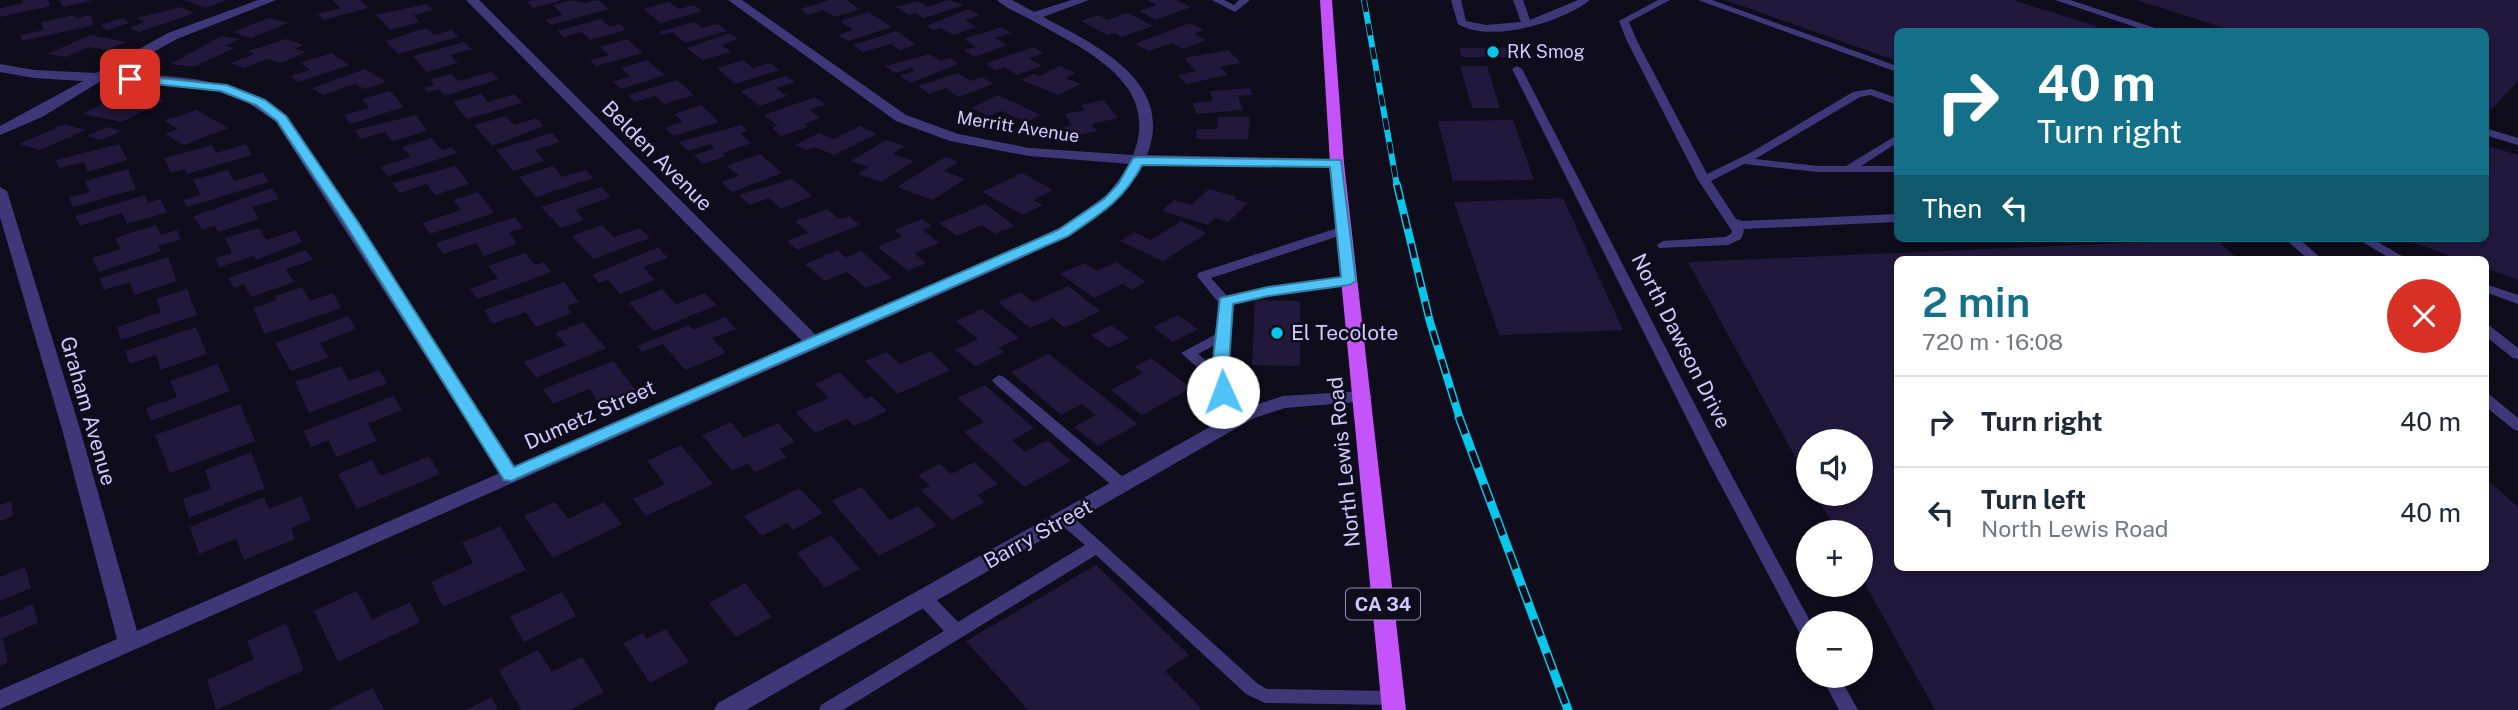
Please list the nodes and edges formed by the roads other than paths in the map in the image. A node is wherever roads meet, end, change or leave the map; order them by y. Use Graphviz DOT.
graph roads {
  1 [pos="271,0"];
  2 [pos="472,0"];
  3 [pos="734,0"];
  4 [pos="1003,0"];
  5 [pos="1083,0"];
  6 [pos="1217,0"];
  7 [pos="1245,0"];
  8 [pos="1326,0"];
  9 [pos="1456,0"];
  10 [pos="1518,0"];
  11 [pos="1585,0"];
  12 [pos="1665,0"];
  13 [pos="1703,0"];
  14 [pos="2060,0"];
  15 [pos="1032,16"];
  16 [pos="1527,24"];
  17 [pos="2149,28"];
  18 [pos="0,68"];
  19 [pos="1894,68"];
  20 [pos="1517,69"];
  21 [pos="96,79"];
  22 [pos="1894,101"];
  23 [pos="0,131"];
  24 [pos="2489,132"];
  25 [pos="1894,140"];
  26 [pos="2518,142"];
  27 [pos="1138,161"];
  28 [pos="1744,161"];
  29 [pos="1336,163"];
  30 [pos="1847,169"];
  31 [pos="1894,169"];
  32 [pos="1704,180"];
  33 [pos="0,191"];
  34 [pos="1894,218"];
  35 [pos="1732,222"];
  36 [pos="1344,230"];
  37 [pos="2295,242"];
  38 [pos="2370,242"];
  39 [pos="1663,245"];
  40 [pos="2312,256"];
  41 [pos="2397,256"];
  42 [pos="1349,281"];
  43 [pos="2489,289"];
  44 [pos="2518,300"];
  45 [pos="1225,302"];
  46 [pos="2489,332"];
  47 [pos="1224,335"];
  48 [pos="813,342"];
  49 [pos="2518,355"];
  50 [pos="1219,378"];
  51 [pos="999,380"];
  52 [pos="1363,397"];
  53 [pos="2489,401"];
  54 [pos="1247,414"];
  55 [pos="2518,426"];
  56 [pos="511,475"];
  57 [pos="1123,486"];
  58 [pos="1065,519"];
  59 [pos="1097,546"];
  60 [pos="924,598"];
  61 [pos="1796,611"];
  62 [pos="956,632"];
  63 [pos="129,643"];
  64 [pos="1837,688"];
  65 [pos="0,700"];
  66 [pos="1393,704"];
  67 [pos="726,710"];
  68 [pos="828,710"];
  69 [pos="1849,710"];
  1 -- 21 [label="street"];
  2 -- 48 [label="street, Belden Avenue"];
  3 -- 27 [label="street, Merritt Avenue"];
  4 -- 15 [label="street, Dumetz Street"];
  5 -- 15 [label="street"];
  6 -- 7 [label="lane"];
  8 -- 29 [label="main road, North Lewis Road / CA 34"];
  9 -- 16 [label="lane"];
  10 -- 16 [label="lane"];
  11 -- 16 [label="lane"];
  12 -- 32 [label="lane"];
  13 -- 19 [label="lane"];
  14 -- 17 [label="lane"];
  15 -- 27 [label="street, Dumetz Street"];
  18 -- 21 [label="street"];
  20 -- 61 [label="lane, North Dawson Drive"];
  21 -- 23 [label="street"];
  21 -- 56 [label="street"];
  22 -- 28 [label="lane"];
  24 -- 26 [label="lane"];
  25 -- 30 [label="lane"];
  27 -- 29 [label="street, Merritt Avenue"];
  27 -- 48 [label="street, Dumetz Street"];
  28 -- 30 [label="lane"];
  28 -- 32 [label="lane"];
  29 -- 36 [label="main road, North Lewis Road / CA 34"];
  30 -- 31 [label="lane"];
  32 -- 35 [label="lane"];
  33 -- 63 [label="street, Graham Avenue"];
  34 -- 35 [label="lane"];
  35 -- 39 [label="lane"];
  36 -- 42 [label="main road, North Lewis Road / CA 34"];
  36 -- 45 [label="lane"];
  37 -- 40 [label="lane"];
  38 -- 41 [label="lane"];
  42 -- 45 [label="lane"];
  42 -- 52 [label="main road, North Lewis Road / CA 34"];
  43 -- 44 [label="lane"];
  45 -- 47 [label="lane"];
  46 -- 49 [label="lane"];
  47 -- 50 [label="lane"];
  47 -- 50 [label="lane"];
  48 -- 56 [label="street, Dumetz Street"];
  50 -- 54 [label="lane"];
  51 -- 57 [label="lane"];
  52 -- 54 [label="street, Barry Street"];
  52 -- 66 [label="main road, North Lewis Road / CA 34"];
  53 -- 55 [label="lane"];
  54 -- 57 [label="street, Barry Street"];
  56 -- 63 [label="street, Dumetz Street"];
  57 -- 58 [label="street, Barry Street"];
  58 -- 59 [label="lane"];
  58 -- 60 [label="street, Barry Street"];
  59 -- 62 [label="lane"];
  59 -- 66 [label="lane"];
  60 -- 62 [label="lane"];
  60 -- 67 [label="street, Barry Street"];
  62 -- 68 [label="lane"];
  63 -- 65 [label="street, Dumetz Street"];
  64 -- 69 [label="lane"];
}
